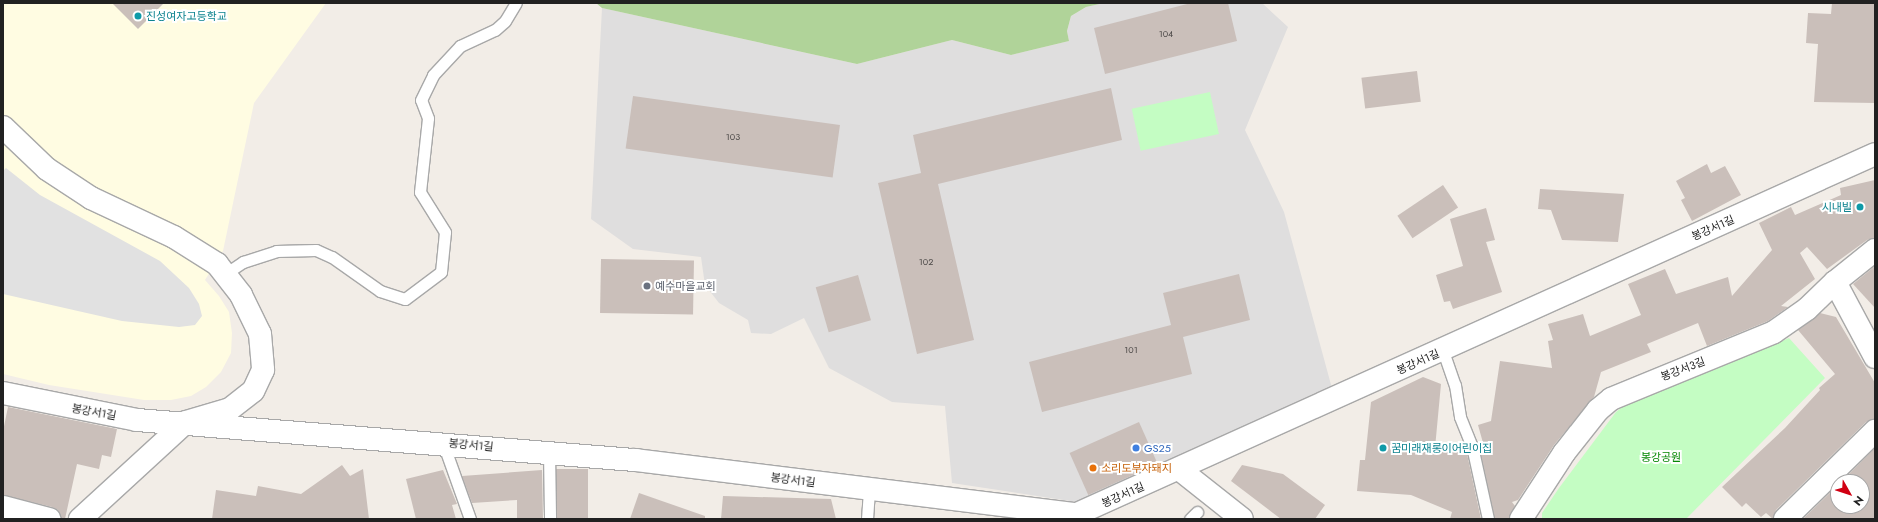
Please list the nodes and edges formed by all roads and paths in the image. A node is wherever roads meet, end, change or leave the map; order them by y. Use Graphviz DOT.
graph roads {
  1 [pos="516,3"];
  2 [pos="3,127"];
  3 [pos="1875,154"];
  4 [pos="1875,250"];
  5 [pos="225,274"];
  6 [pos="1835,282"];
  7 [pos="1443,350"];
  8 [pos="1875,357"];
  9 [pos="3,393"];
  10 [pos="186,422"];
  11 [pos="1875,431"];
  12 [pos="443,443"];
  13 [pos="549,452"];
  14 [pos="1179,469"];
  15 [pos="869,489"];
  16 [pos="3,507"];
  17 [pos="49,519"];
  18 [pos="80,519"];
  19 [pos="470,519"];
  20 [pos="550,519"];
  21 [pos="867,519"];
  22 [pos="1242,519"];
  23 [pos="1488,519"];
  24 [pos="1521,519"];
  25 [pos="1785,519"];
  1 -- 5 [label="lane"];
  2 -- 5 [label="street"];
  3 -- 7 [label="street, 봉강서1길"];
  4 -- 6 [label="street, 봉강서3길"];
  5 -- 10 [label="street"];
  6 -- 8 [label="street"];
  6 -- 24 [label="street, 봉강서3길"];
  7 -- 14 [label="street, 봉강서1길"];
  7 -- 23 [label="lane"];
  9 -- 10 [label="street, 봉강서1길"];
  10 -- 12 [label="street, 봉강서1길"];
  10 -- 18 [label="street"];
  11 -- 25 [label="street"];
  12 -- 13 [label="street, 봉강서1길"];
  12 -- 19 [label="lane"];
  13 -- 15 [label="street, 봉강서1길"];
  13 -- 20 [label="lane"];
  14 -- 15 [label="street, 봉강서1길"];
  14 -- 22 [label="street"];
  15 -- 21 [label="lane"];
  16 -- 17 [label="street"];
}
